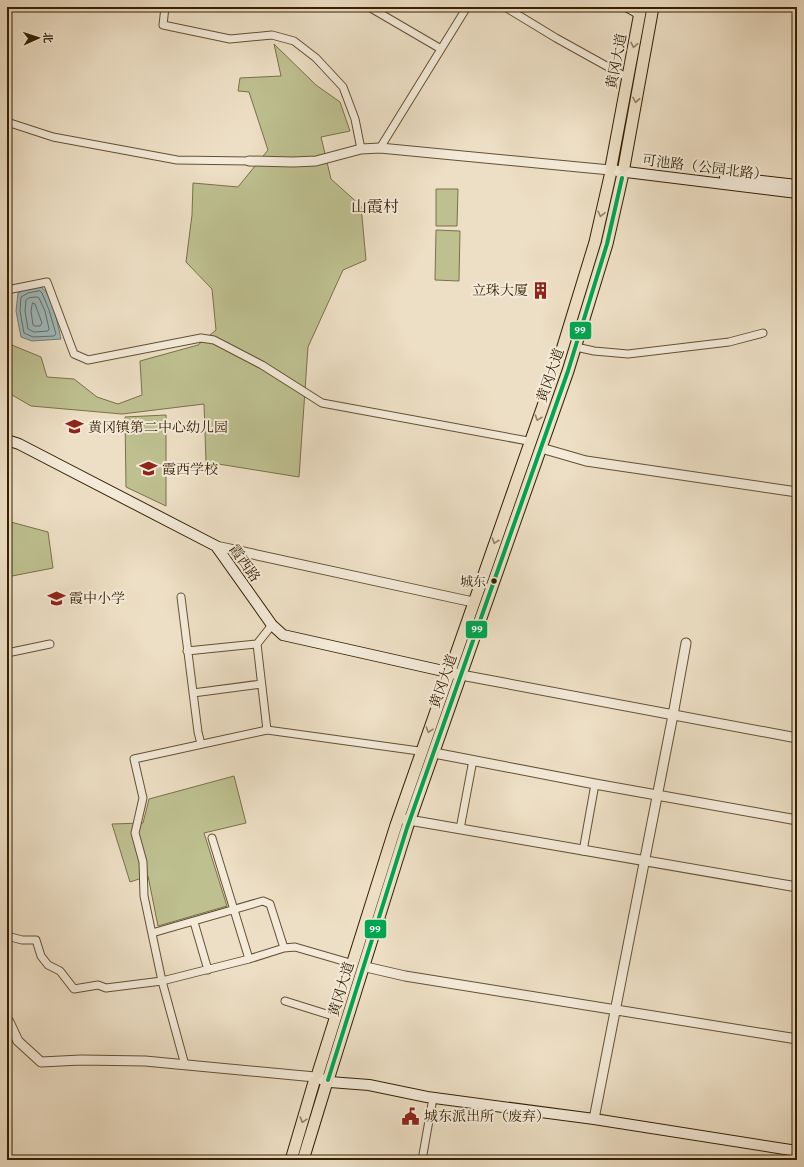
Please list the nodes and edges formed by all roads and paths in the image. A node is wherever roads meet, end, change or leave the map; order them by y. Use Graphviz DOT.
graph roads {
  1 [pos="165,7"];
  2 [pos="369,7"];
  3 [pos="467,7"];
  4 [pos="506,7"];
  5 [pos="628,7"];
  6 [pos="653,7"];
  7 [pos="640,10"];
  8 [pos="441,50"];
  9 [pos="628,78"];
  10 [pos="7,122"];
  11 [pos="380,148"];
  12 [pos="362,150"];
  13 [pos="249,161"];
  14 [pos="611,169"];
  15 [pos="797,185"];
  16 [pos="797,193"];
  17 [pos="7,290"];
  18 [pos="763,332"];
  19 [pos="576,347"];
  20 [pos="7,440"];
  21 [pos="528,441"];
  22 [pos="540,448"];
  23 [pos="797,492"];
  24 [pos="216,546"];
  25 [pos="181,597"];
  26 [pos="473,602"];
  27 [pos="272,625"];
  28 [pos="686,643"];
  29 [pos="50,644"];
  30 [pos="257,644"];
  31 [pos="187,651"];
  32 [pos="7,653"];
  33 [pos="461,675"];
  34 [pos="261,684"];
  35 [pos="193,692"];
  36 [pos="673,715"];
  37 [pos="267,730"];
  38 [pos="797,738"];
  39 [pos="201,744"];
  40 [pos="420,751"];
  41 [pos="434,753"];
  42 [pos="473,760"];
  43 [pos="595,784"];
  44 [pos="658,795"];
  45 [pos="398,817"];
  46 [pos="797,820"];
  47 [pos="460,829"];
  48 [pos="212,838"];
  49 [pos="583,851"];
  50 [pos="645,861"];
  51 [pos="797,887"];
  52 [pos="234,909"];
  53 [pos="194,922"];
  54 [pos="152,933"];
  55 [pos="7,936"];
  56 [pos="284,948"];
  57 [pos="249,959"];
  58 [pos="350,963"];
  59 [pos="366,966"];
  60 [pos="208,970"];
  61 [pos="162,981"];
  62 [pos="285,1001"];
  63 [pos="616,1010"];
  64 [pos="334,1016"];
  65 [pos="7,1022"];
  66 [pos="797,1039"];
  67 [pos="185,1065"];
  68 [pos="316,1077"];
  69 [pos="433,1098"];
  70 [pos="594,1119"];
  71 [pos="797,1151"];
  72 [pos="291,1160"];
  73 [pos="304,1160"];
  74 [pos="422,1160"];
  1 -- 12 [label="street"];
  2 -- 8 [label="street"];
  3 -- 8 [label="street"];
  4 -- 9 [label="street"];
  5 -- 7 [label="main road"];
  6 -- 73 [label="main road, 黄冈大道, one-way"];
  7 -- 14 [label="main road, 黄冈大道, one-way"];
  8 -- 11 [label="street"];
  10 -- 13 [label="street"];
  11 -- 12 [label="street"];
  11 -- 14 [label="street"];
  12 -- 13 [label="street"];
  14 -- 15 [label="main road, 可池路（公园北路）"];
  14 -- 16 [label="main road, 可池路（公园北路）"];
  14 -- 68 [label="main road, 黄冈大道, one-way"];
  17 -- 21 [label="street"];
  18 -- 19 [label="street"];
  20 -- 24 [label="main road, 霞西路"];
  22 -- 23 [label="street"];
  24 -- 26 [label="street"];
  24 -- 27 [label="main road, 霞西路"];
  25 -- 31 [label="street"];
  27 -- 30 [label="street"];
  27 -- 33 [label="main road, 霞西路"];
  28 -- 36 [label="street"];
  29 -- 32 [label="street"];
  30 -- 31 [label="street"];
  30 -- 34 [label="street"];
  31 -- 35 [label="street"];
  33 -- 36 [label="street"];
  34 -- 35 [label="street"];
  34 -- 37 [label="street"];
  35 -- 39 [label="street"];
  36 -- 38 [label="street"];
  36 -- 44 [label="street"];
  37 -- 39 [label="street"];
  37 -- 40 [label="street"];
  39 -- 54 [label="street"];
  41 -- 42 [label="street"];
  42 -- 43 [label="street"];
  42 -- 47 [label="street"];
  43 -- 44 [label="street"];
  43 -- 49 [label="street"];
  44 -- 46 [label="street"];
  44 -- 50 [label="street"];
  45 -- 47 [label="street"];
  47 -- 49 [label="street"];
  48 -- 52 [label="street"];
  49 -- 50 [label="street"];
  50 -- 51 [label="street"];
  50 -- 63 [label="street"];
  52 -- 53 [label="street"];
  52 -- 56 [label="street"];
  52 -- 57 [label="street"];
  53 -- 54 [label="street"];
  53 -- 60 [label="street"];
  54 -- 61 [label="street"];
  55 -- 61 [label="street"];
  56 -- 57 [label="street"];
  56 -- 58 [label="street"];
  57 -- 60 [label="street"];
  59 -- 63 [label="street"];
  60 -- 61 [label="street"];
  61 -- 67 [label="street"];
  62 -- 64 [label="street"];
  63 -- 66 [label="street"];
  63 -- 70 [label="street"];
  65 -- 67 [label="street"];
  67 -- 68 [label="street"];
  68 -- 69 [label="main road"];
  68 -- 72 [label="main road, 黄冈大道, one-way"];
  69 -- 70 [label="main road"];
  69 -- 74 [label="street"];
  70 -- 71 [label="main road"];
}
